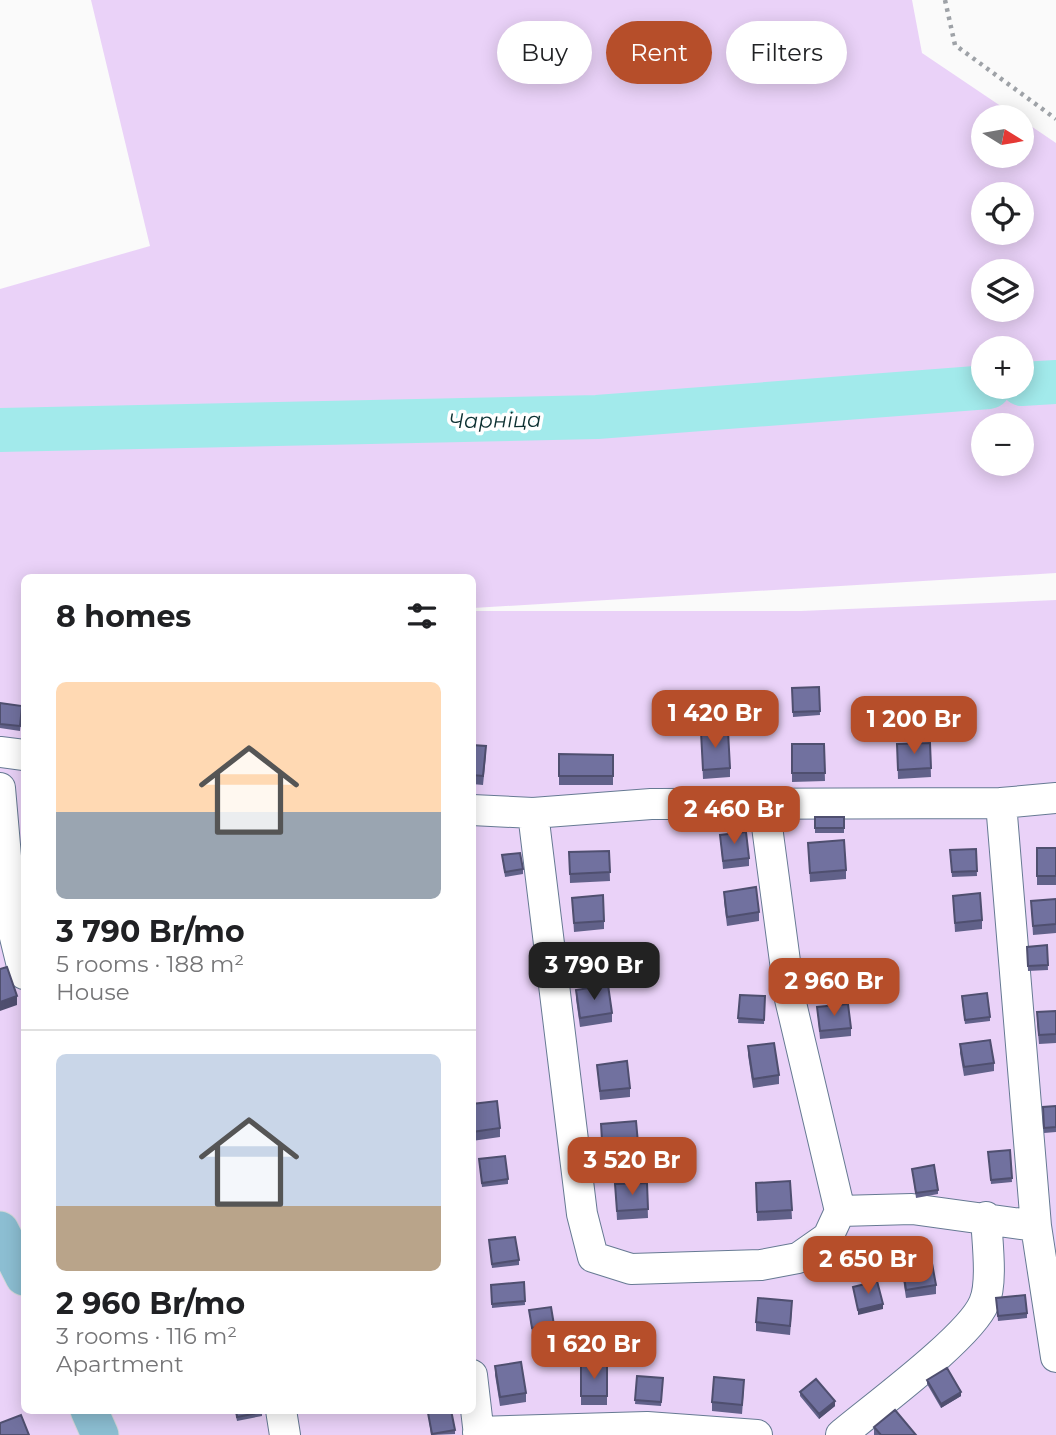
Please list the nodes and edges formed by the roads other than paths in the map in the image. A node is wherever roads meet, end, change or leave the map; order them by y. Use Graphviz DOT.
graph roads {
  1 [pos="0,751"];
  2 [pos="21,754"];
  3 [pos="0,788"];
  4 [pos="1056,799"];
  5 [pos="1001,803"];
  6 [pos="764,804"];
  7 [pos="476,810"];
  8 [pos="533,813"];
  9 [pos="21,962"];
  10 [pos="840,1211"];
  11 [pos="986,1217"];
  12 [pos="1036,1226"];
  13 [pos="0,1230"];
  14 [pos="21,1272"];
  15 [pos="1056,1357"];
  16 [pos="476,1409"];
  17 [pos="91,1414"];
  18 [pos="282,1414"];
  19 [pos="479,1434"];
  20 [pos="100,1435"];
  21 [pos="285,1435"];
  22 [pos="757,1435"];
  23 [pos="841,1435"];
  1 -- 2 [label="street"];
  3 -- 9 [label="street"];
  4 -- 5 [label="street"];
  5 -- 6 [label="street"];
  5 -- 12 [label="street"];
  6 -- 8 [label="street"];
  6 -- 10 [label="street"];
  7 -- 8 [label="street"];
  8 -- 10 [label="street"];
  10 -- 11 [label="street"];
  11 -- 12 [label="street"];
  11 -- 23 [label="street"];
  12 -- 15 [label="street"];
  13 -- 14 [label="main road"];
  16 -- 19 [label="street"];
  17 -- 20 [label="main road"];
  18 -- 21 [label="street"];
  19 -- 22 [label="street"];
}
